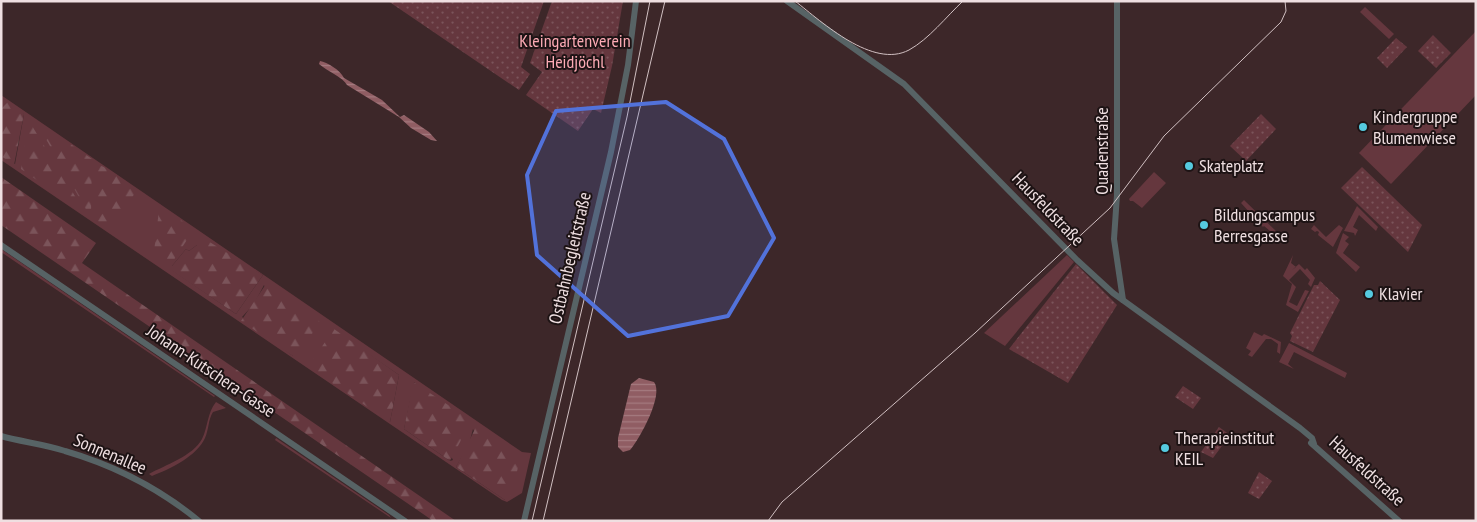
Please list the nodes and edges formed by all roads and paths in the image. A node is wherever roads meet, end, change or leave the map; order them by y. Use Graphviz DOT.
graph roads {
  1 [pos="636,1"];
  2 [pos="787,1"];
  3 [pos="1117,1"];
  4 [pos="1,245"];
  5 [pos="1123,300"];
  6 [pos="1,436"];
  7 [pos="199,521"];
  8 [pos="404,521"];
  9 [pos="524,521"];
  10 [pos="1399,521"];
  1 -- 9 [label="street, Ostbahnbegleitstraße"];
  2 -- 5 [label="street, Hausfeldstraße"];
  3 -- 5 [label="street, Quadenstraße"];
  4 -- 8 [label="street, Johann-Kutschera-Gasse"];
  5 -- 10 [label="street, Hausfeldstraße"];
  6 -- 7 [label="street, Sonnenallee"];
}
